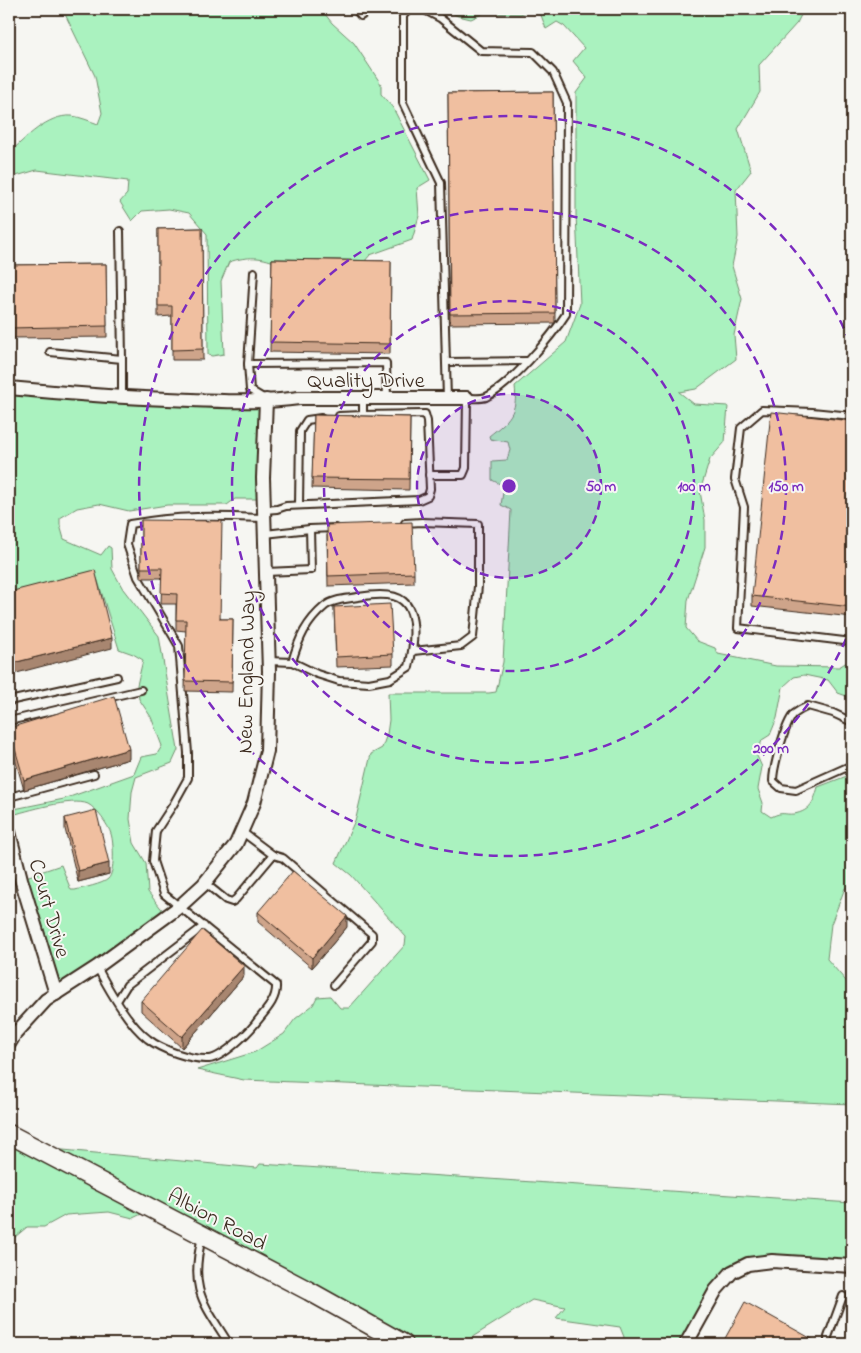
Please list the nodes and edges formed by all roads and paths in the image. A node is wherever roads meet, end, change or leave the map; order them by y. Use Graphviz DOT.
graph roads {
  1 [pos="355,9"];
  2 [pos="370,9"];
  3 [pos="423,9"];
  4 [pos="406,10"];
  5 [pos="120,231"];
  6 [pos="254,272"];
  7 [pos="50,352"];
  8 [pos="122,359"];
  9 [pos="528,361"];
  10 [pos="446,362"];
  11 [pos="248,364"];
  12 [pos="9,388"];
  13 [pos="122,398"];
  14 [pos="467,398"];
  15 [pos="363,399"];
  16 [pos="387,399"];
  17 [pos="448,399"];
  18 [pos="266,400"];
  19 [pos="362,415"];
  20 [pos="334,416"];
  21 [pos="852,416"];
  22 [pos="325,417"];
  23 [pos="429,475"];
  24 [pos="299,505"];
  25 [pos="264,514"];
  26 [pos="402,523"];
  27 [pos="344,528"];
  28 [pos="310,529"];
  29 [pos="265,534"];
  30 [pos="266,572"];
  31 [pos="852,642"];
  32 [pos="413,651"];
  33 [pos="269,661"];
  34 [pos="292,662"];
  35 [pos="116,676"];
  36 [pos="142,690"];
  37 [pos="9,701"];
  38 [pos="9,721"];
  39 [pos="852,722"];
  40 [pos="852,765"];
  41 [pos="94,774"];
  42 [pos="9,797"];
  43 [pos="241,831"];
  44 [pos="9,832"];
  45 [pos="273,855"];
  46 [pos="205,883"];
  47 [pos="179,907"];
  48 [pos="204,926"];
  49 [pos="97,967"];
  50 [pos="334,985"];
  51 [pos="56,994"];
  52 [pos="117,1001"];
  53 [pos="9,1044"];
  54 [pos="9,1134"];
  55 [pos="202,1235"];
  56 [pos="852,1266"];
  57 [pos="843,1296"];
  58 [pos="229,1344"];
  59 [pos="404,1344"];
  60 [pos="686,1344"];
  61 [pos="828,1344"];
  1 -- 2 [label="lane"];
  3 -- 9 [label="lane"];
  4 -- 10 [label="lane"];
  5 -- 8 [label="lane"];
  6 -- 11 [label="lane"];
  7 -- 8 [label="lane"];
  8 -- 13 [label="lane"];
  9 -- 10 [label="lane"];
  9 -- 14 [label="lane"];
  10 -- 17 [label="lane"];
  11 -- 16 [label="lane"];
  11 -- 18 [label="lane"];
  12 -- 13 [label="street, Quality Drive"];
  13 -- 18 [label="street, Quality Drive"];
  14 -- 17 [label="street, Quality Drive"];
  14 -- 23 [label="lane"];
  15 -- 16 [label="street, Quality Drive"];
  15 -- 18 [label="street, Quality Drive"];
  15 -- 19 [label="lane"];
  16 -- 17 [label="street, Quality Drive"];
  18 -- 25 [label="street, New England Way"];
  19 -- 20 [label="lane"];
  19 -- 23 [label="lane"];
  21 -- 31 [label="lane"];
  22 -- 24 [label="lane"];
  23 -- 24 [label="lane"];
  24 -- 25 [label="lane"];
  25 -- 29 [label="street, New England Way"];
  25 -- 47 [label="lane"];
  26 -- 32 [label="lane"];
  27 -- 28 [label="lane"];
  28 -- 29 [label="lane"];
  28 -- 30 [label="lane"];
  29 -- 30 [label="street, New England Way"];
  30 -- 33 [label="street, New England Way"];
  32 -- 34 [label="lane"];
  32 -- 34 [label="lane"];
  33 -- 34 [label="lane"];
  33 -- 43 [label="street, New England Way"];
  35 -- 37 [label="lane"];
  36 -- 38 [label="lane"];
  39 -- 40 [label="lane"];
  41 -- 42 [label="lane"];
  43 -- 45 [label="lane"];
  43 -- 46 [label="street, New England Way"];
  44 -- 51 [label="street, Court Drive"];
  45 -- 46 [label="lane"];
  45 -- 50 [label="lane"];
  46 -- 47 [label="street, New England Way"];
  47 -- 48 [label="lane"];
  47 -- 49 [label="street, New England Way"];
  48 -- 52 [label="lane"];
  48 -- 52 [label="lane"];
  49 -- 51 [label="street, New England Way"];
  49 -- 52 [label="lane"];
  51 -- 53 [label="street, New England Way"];
  54 -- 55 [label="main road, Albion Road"];
  55 -- 58 [label="lane"];
  55 -- 59 [label="main road, Albion Road"];
  56 -- 60 [label="street"];
  57 -- 61 [label="lane"];
}
